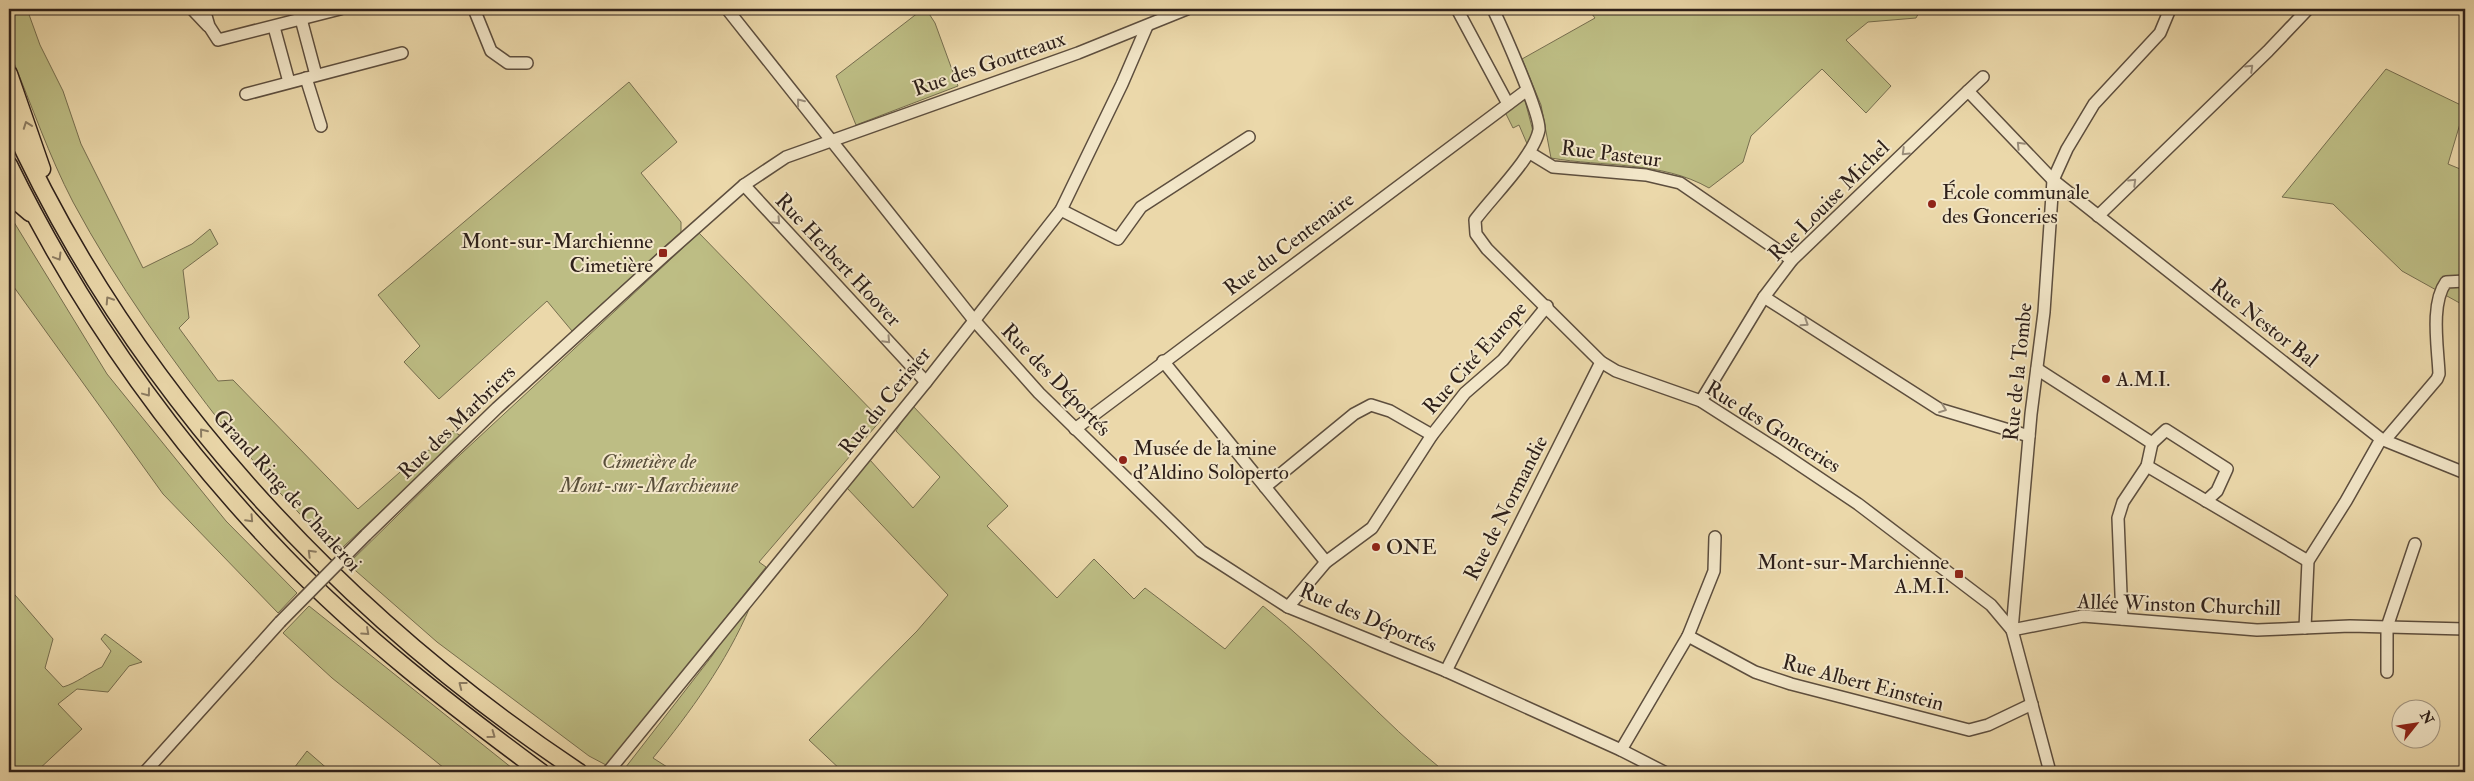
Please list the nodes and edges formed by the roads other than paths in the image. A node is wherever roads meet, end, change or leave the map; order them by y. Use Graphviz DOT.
graph roads {
  1 [pos="192,9"];
  2 [pos="204,9"];
  3 [pos="340,9"];
  4 [pos="474,9"];
  5 [pos="727,9"];
  6 [pos="1187,9"];
  7 [pos="1457,9"];
  8 [pos="1494,9"];
  9 [pos="2170,9"];
  10 [pos="2308,9"];
  11 [pos="300,19"];
  12 [pos="208,26"];
  13 [pos="274,26"];
  14 [pos="1147,26"];
  15 [pos="402,53"];
  16 [pos="527,63"];
  17 [pos="9,74"];
  18 [pos="311,76"];
  19 [pos="1982,77"];
  20 [pos="290,82"];
  21 [pos="1527,90"];
  22 [pos="1968,91"];
  23 [pos="246,94"];
  24 [pos="1508,104"];
  25 [pos="9,119"];
  26 [pos="320,126"];
  27 [pos="1249,137"];
  28 [pos="830,141"];
  29 [pos="1530,153"];
  30 [pos="9,165"];
  31 [pos="2053,180"];
  32 [pos="744,185"];
  33 [pos="9,195"];
  34 [pos="52,205"];
  35 [pos="1061,210"];
  36 [pos="33,216"];
  37 [pos="2098,216"];
  38 [pos="1792,260"];
  39 [pos="2465,281"];
  40 [pos="1764,297"];
  41 [pos="1547,306"];
  42 [pos="973,319"];
  43 [pos="1163,361"];
  44 [pos="1600,362"];
  45 [pos="2037,369"];
  46 [pos="926,382"];
  47 [pos="1701,401"];
  48 [pos="1075,429"];
  49 [pos="1432,435"];
  50 [pos="2030,436"];
  51 [pos="2383,440"];
  52 [pos="2152,443"];
  53 [pos="2147,466"];
  54 [pos="2465,474"];
  55 [pos="1265,487"];
  56 [pos="2206,501"];
  57 [pos="1715,537"];
  58 [pos="2415,544"];
  59 [pos="1326,562"];
  60 [pos="2308,562"];
  61 [pos="1288,606"];
  62 [pos="2122,619"];
  63 [pos="2387,627"];
  64 [pos="2305,628"];
  65 [pos="2465,628"];
  66 [pos="2012,630"];
  67 [pos="1688,636"];
  68 [pos="1446,671"];
  69 [pos="2387,672"];
  70 [pos="2032,704"];
  71 [pos="1621,750"];
  72 [pos="145,772"];
  73 [pos="542,772"];
  74 [pos="579,772"];
  75 [pos="608,772"];
  76 [pos="1664,772"];
  77 [pos="2050,772"];
  1 -- 12 [label="street"];
  2 -- 12 [label="street"];
  3 -- 11 [label="street"];
  4 -- 16 [label="street"];
  28 -- 5 [label="street, Rue des Déportés, one-way"];
  6 -- 14 [label="street, Rue des Goutteaux"];
  7 -- 24 [label="street"];
  8 -- 21 [label="street, Rue Pasteur"];
  9 -- 31 [label="street, Rue de la Tombe"];
  37 -- 10 [label="street, one-way"];
  11 -- 13 [label="street"];
  11 -- 18 [label="street"];
  12 -- 13 [label="street"];
  13 -- 20 [label="street"];
  14 -- 28 [label="street, Rue des Goutteaux"];
  14 -- 35 [label="street, Rue du Cerisier"];
  15 -- 18 [label="street"];
  34 -- 17 [label="highway, one-way"];
  18 -- 20 [label="street"];
  18 -- 26 [label="street"];
  19 -- 22 [label="street, Rue Louise Michel"];
  20 -- 23 [label="street"];
  21 -- 24 [label="street, Rue du Centenaire"];
  21 -- 29 [label="street, Rue Pasteur"];
  31 -- 22 [label="street, one-way"];
  22 -- 38 [label="street, Rue Louise Michel, one-way"];
  24 -- 43 [label="street, Rue du Centenaire"];
  25 -- 34 [label="highway, Grand Ring de Charleroi"];
  27 -- 35 [label="street"];
  28 -- 32 [label="street, Rue des Marbriers"];
  28 -- 42 [label="street, Rue des Déportés"];
  29 -- 38 [label="street, Rue Pasteur"];
  29 -- 41 [label="street, Rue des Gonceries"];
  30 -- 36 [label="highway, Grand Ring de Charleroi"];
  31 -- 37 [label="street, Rue Nestor Bal"];
  31 -- 45 [label="street, Rue de la Tombe"];
  32 -- 46 [label="street, Rue Herbert Hoover, one-way"];
  32 -- 72 [label="street, Rue des Marbriers, bridge"];
  33 -- 36 [label="highway"];
  74 -- 34 [label="highway, Grand Ring de Charleroi, one-way"];
  35 -- 42 [label="street, Rue du Cerisier"];
  36 -- 73 [label="highway, Grand Ring de Charleroi, one-way"];
  37 -- 51 [label="street, Rue Nestor Bal"];
  38 -- 40 [label="street, Rue Louise Michel"];
  39 -- 51 [label="street"];
  40 -- 47 [label="street, Rue Louise Michel"];
  40 -- 50 [label="street, one-way"];
  41 -- 44 [label="street, Rue des Gonceries"];
  41 -- 49 [label="street, Rue Cité Europe"];
  42 -- 46 [label="street, Rue du Cerisier"];
  42 -- 48 [label="street, Rue des Déportés"];
  43 -- 48 [label="street, Rue du Centenaire"];
  43 -- 55 [label="street"];
  44 -- 47 [label="street, Rue des Gonceries"];
  44 -- 68 [label="street, Rue de Normandie"];
  45 -- 50 [label="street, Rue de la Tombe"];
  45 -- 52 [label="street"];
  46 -- 75 [label="street, Rue du Cerisier"];
  47 -- 66 [label="street, Rue des Gonceries"];
  48 -- 61 [label="street, Rue des Déportés"];
  49 -- 55 [label="street, Rue Cité Europe"];
  49 -- 59 [label="street, Rue Cité Europe"];
  50 -- 66 [label="street, Rue de la Tombe"];
  51 -- 54 [label="street, Rue Nestor Bal"];
  51 -- 60 [label="street"];
  52 -- 53 [label="street"];
  52 -- 56 [label="street"];
  53 -- 56 [label="street"];
  53 -- 62 [label="street"];
  55 -- 59 [label="street"];
  56 -- 60 [label="street"];
  57 -- 67 [label="street"];
  58 -- 63 [label="street"];
  59 -- 61 [label="street, Rue Cité Europe"];
  60 -- 64 [label="street"];
  61 -- 68 [label="street, Rue des Déportés"];
  62 -- 64 [label="street, Allée Winston Churchill"];
  62 -- 66 [label="street, Allée Winston Churchill"];
  63 -- 64 [label="street, Allée Winston Churchill"];
  63 -- 65 [label="street, Allée Winston Churchill"];
  63 -- 69 [label="street"];
  66 -- 70 [label="street, Rue de la Tombe"];
  67 -- 70 [label="street, Rue Albert Einstein"];
  67 -- 71 [label="street"];
  68 -- 71 [label="street, Rue des Déportés"];
  70 -- 77 [label="street, Rue de la Tombe"];
  71 -- 76 [label="street, Rue des Déportés"];
}
